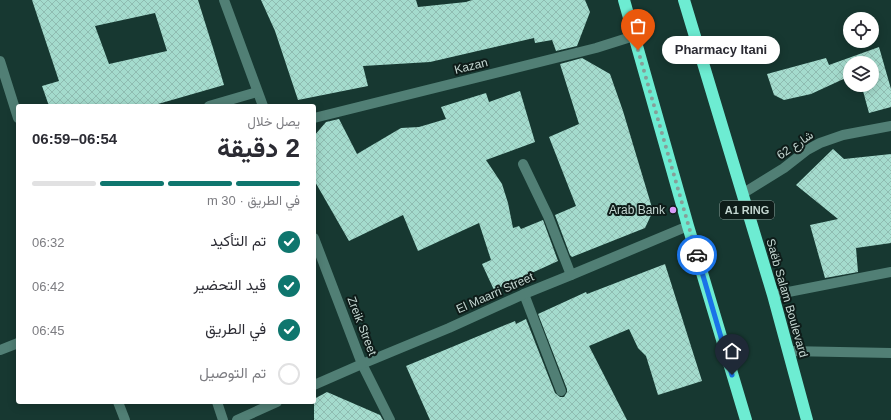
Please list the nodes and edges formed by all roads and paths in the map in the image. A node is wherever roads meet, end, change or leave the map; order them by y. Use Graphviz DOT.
graph roads {
  1 [pos="224,0"];
  2 [pos="624,0"];
  3 [pos="684,0"];
  4 [pos="634,36"];
  5 [pos="0,61"];
  6 [pos="257,92"];
  7 [pos="216,104"];
  8 [pos="262,104"];
  9 [pos="16,112"];
  10 [pos="316,118"];
  11 [pos="891,126"];
  12 [pos="523,164"];
  13 [pos="742,194"];
  14 [pos="688,226"];
  15 [pos="316,243"];
  16 [pos="891,272"];
  17 [pos="571,275"];
  18 [pos="524,294"];
  19 [pos="773,295"];
  20 [pos="16,344"];
  21 [pos="0,350"];
  22 [pos="788,351"];
  23 [pos="891,353"];
  24 [pos="362,364"];
  25 [pos="316,384"];
  26 [pos="560,391"];
  27 [pos="119,404"];
  28 [pos="218,404"];
  29 [pos="273,404"];
  30 [pos="124,420"];
  31 [pos="223,420"];
  32 [pos="237,420"];
  33 [pos="390,420"];
  34 [pos="746,420"];
  35 [pos="807,420"];
  1 -- 6 [label="street"];
  2 -- 4 [label="highway"];
  3 -- 13 [label="highway, Saëb Salam Boulevard / A1 RING"];
  4 -- 10 [label="street, Kazan"];
  4 -- 14 [label="highway"];
  5 -- 9 [label="street"];
  6 -- 7 [label="street"];
  6 -- 8 [label="street"];
  11 -- 13 [label="street, شارع 62"];
  12 -- 17 [label="street"];
  13 -- 19 [label="highway, Saëb Salam Boulevard / A1 RING"];
  14 -- 17 [label="street, El Maarri Street"];
  14 -- 34 [label="highway"];
  15 -- 24 [label="street, Zreik Street"];
  16 -- 19 [label="street"];
  17 -- 18 [label="street, El Maarri Street"];
  18 -- 24 [label="street, El Maarri Street"];
  18 -- 26 [label="street"];
  19 -- 22 [label="highway, Saëb Salam Boulevard / A1 RING"];
  20 -- 21 [label="street"];
  22 -- 23 [label="street"];
  22 -- 35 [label="highway, Saëb Salam Boulevard / A1 RING"];
  24 -- 25 [label="street, El Maarri Street"];
  24 -- 33 [label="street, Zreik Street"];
  27 -- 30 [label="street"];
  28 -- 31 [label="street"];
  29 -- 32 [label="street"];
}
